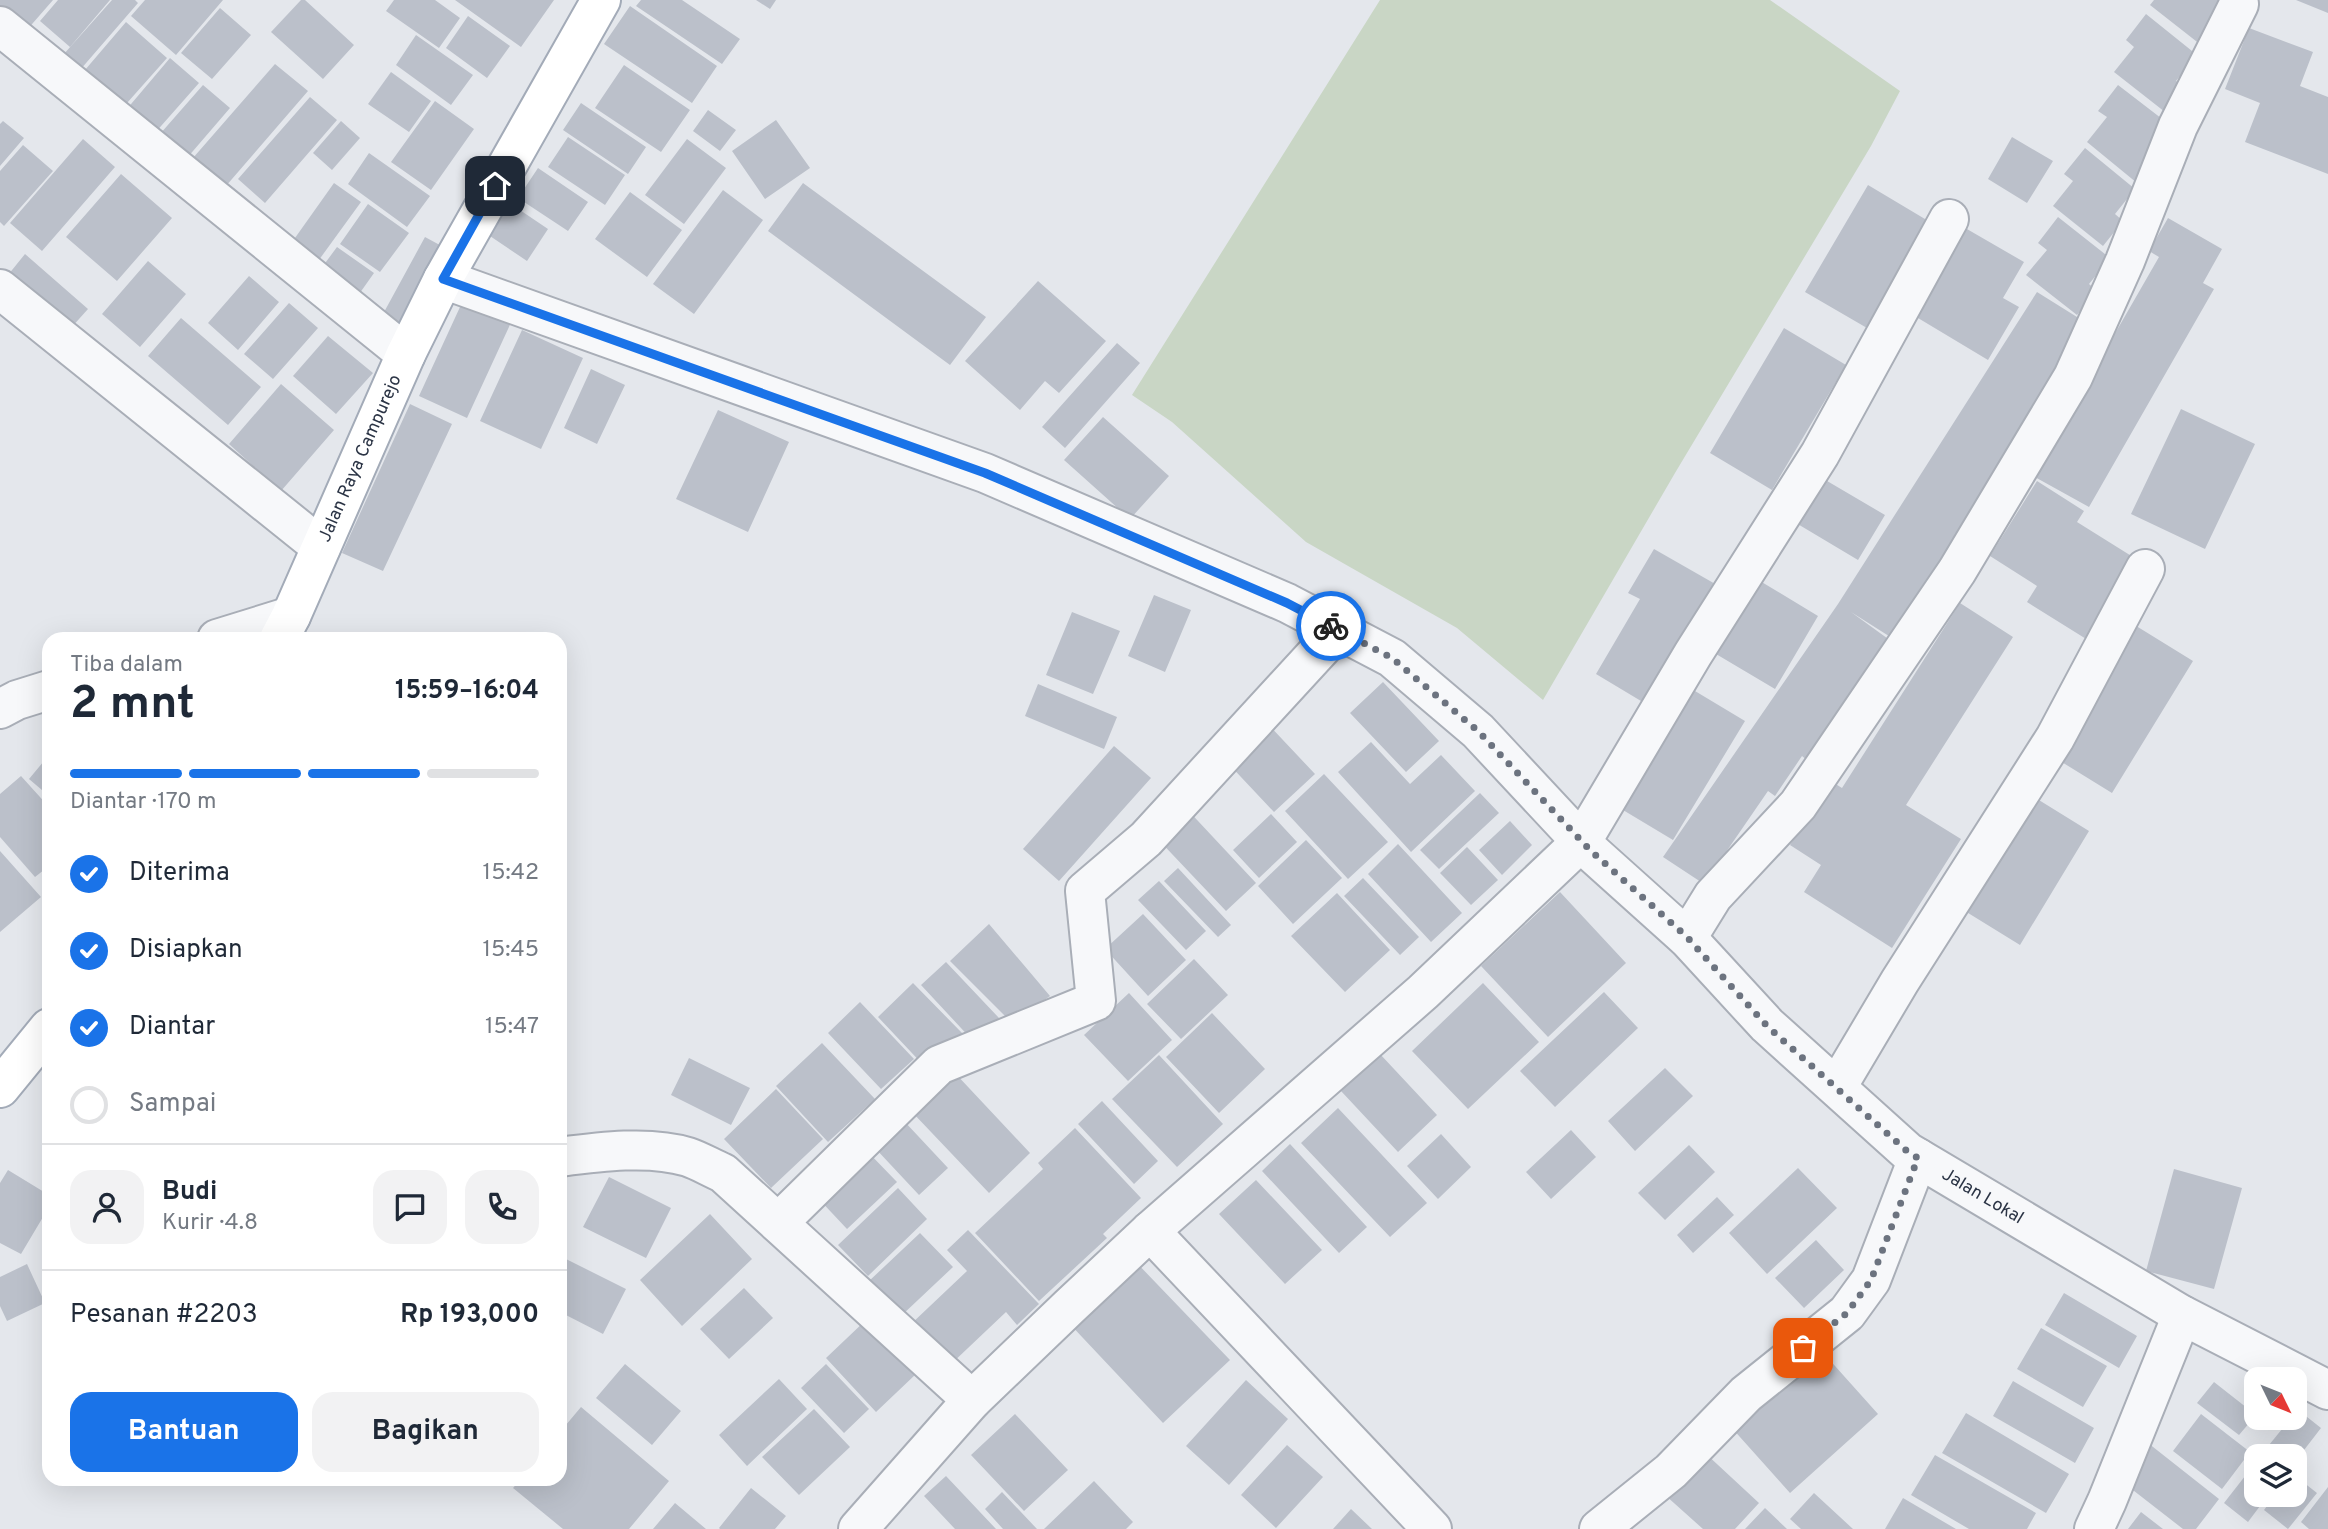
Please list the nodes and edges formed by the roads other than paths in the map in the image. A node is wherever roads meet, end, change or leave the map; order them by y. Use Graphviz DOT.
graph roads {
  1 [pos="601,0"];
  2 [pos="2239,4"];
  3 [pos="0,26"];
  4 [pos="1950,219"];
  5 [pos="443,279"];
  6 [pos="0,289"];
  7 [pos="406,354"];
  8 [pos="321,547"];
  9 [pos="2145,569"];
  10 [pos="285,627"];
  11 [pos="1338,630"];
  12 [pos="257,632"];
  13 [pos="42,692"];
  14 [pos="0,709"];
  15 [pos="1581,841"];
  16 [pos="1687,937"];
  17 [pos="42,1040"];
  18 [pos="1836,1087"];
  19 [pos="0,1088"];
  20 [pos="567,1156"];
  21 [pos="1918,1158"];
  22 [pos="778,1223"];
  23 [pos="1150,1231"];
  24 [pos="2182,1315"];
  25 [pos="2328,1390"];
  26 [pos="972,1400"];
  27 [pos="859,1529"];
  28 [pos="1432,1529"];
  29 [pos="1599,1529"];
  30 [pos="2094,1529"];
  1 -- 5 [label="main road, Jalan Raya Campurejo"];
  2 -- 16 [label="street"];
  3 -- 7 [label="street"];
  4 -- 15 [label="street"];
  5 -- 7 [label="main road, Jalan Raya Campurejo"];
  5 -- 11 [label="street, Jalan Lokal"];
  6 -- 8 [label="street"];
  7 -- 8 [label="main road, Jalan Raya Campurejo"];
  8 -- 10 [label="main road, Jalan Raya Campurejo"];
  9 -- 18 [label="street"];
  10 -- 12 [label="street"];
  11 -- 15 [label="street, Jalan Lokal"];
  11 -- 22 [label="street"];
  13 -- 14 [label="street"];
  15 -- 16 [label="street, Jalan Lokal"];
  15 -- 23 [label="street"];
  16 -- 18 [label="street, Jalan Lokal"];
  17 -- 19 [label="main road"];
  18 -- 21 [label="street, Jalan Lokal"];
  20 -- 22 [label="street"];
  21 -- 24 [label="street, Jalan Lokal"];
  21 -- 29 [label="street"];
  22 -- 26 [label="street"];
  23 -- 26 [label="street"];
  23 -- 28 [label="street"];
  24 -- 25 [label="street, Jalan Lokal"];
  24 -- 30 [label="street"];
  26 -- 27 [label="street"];
}
